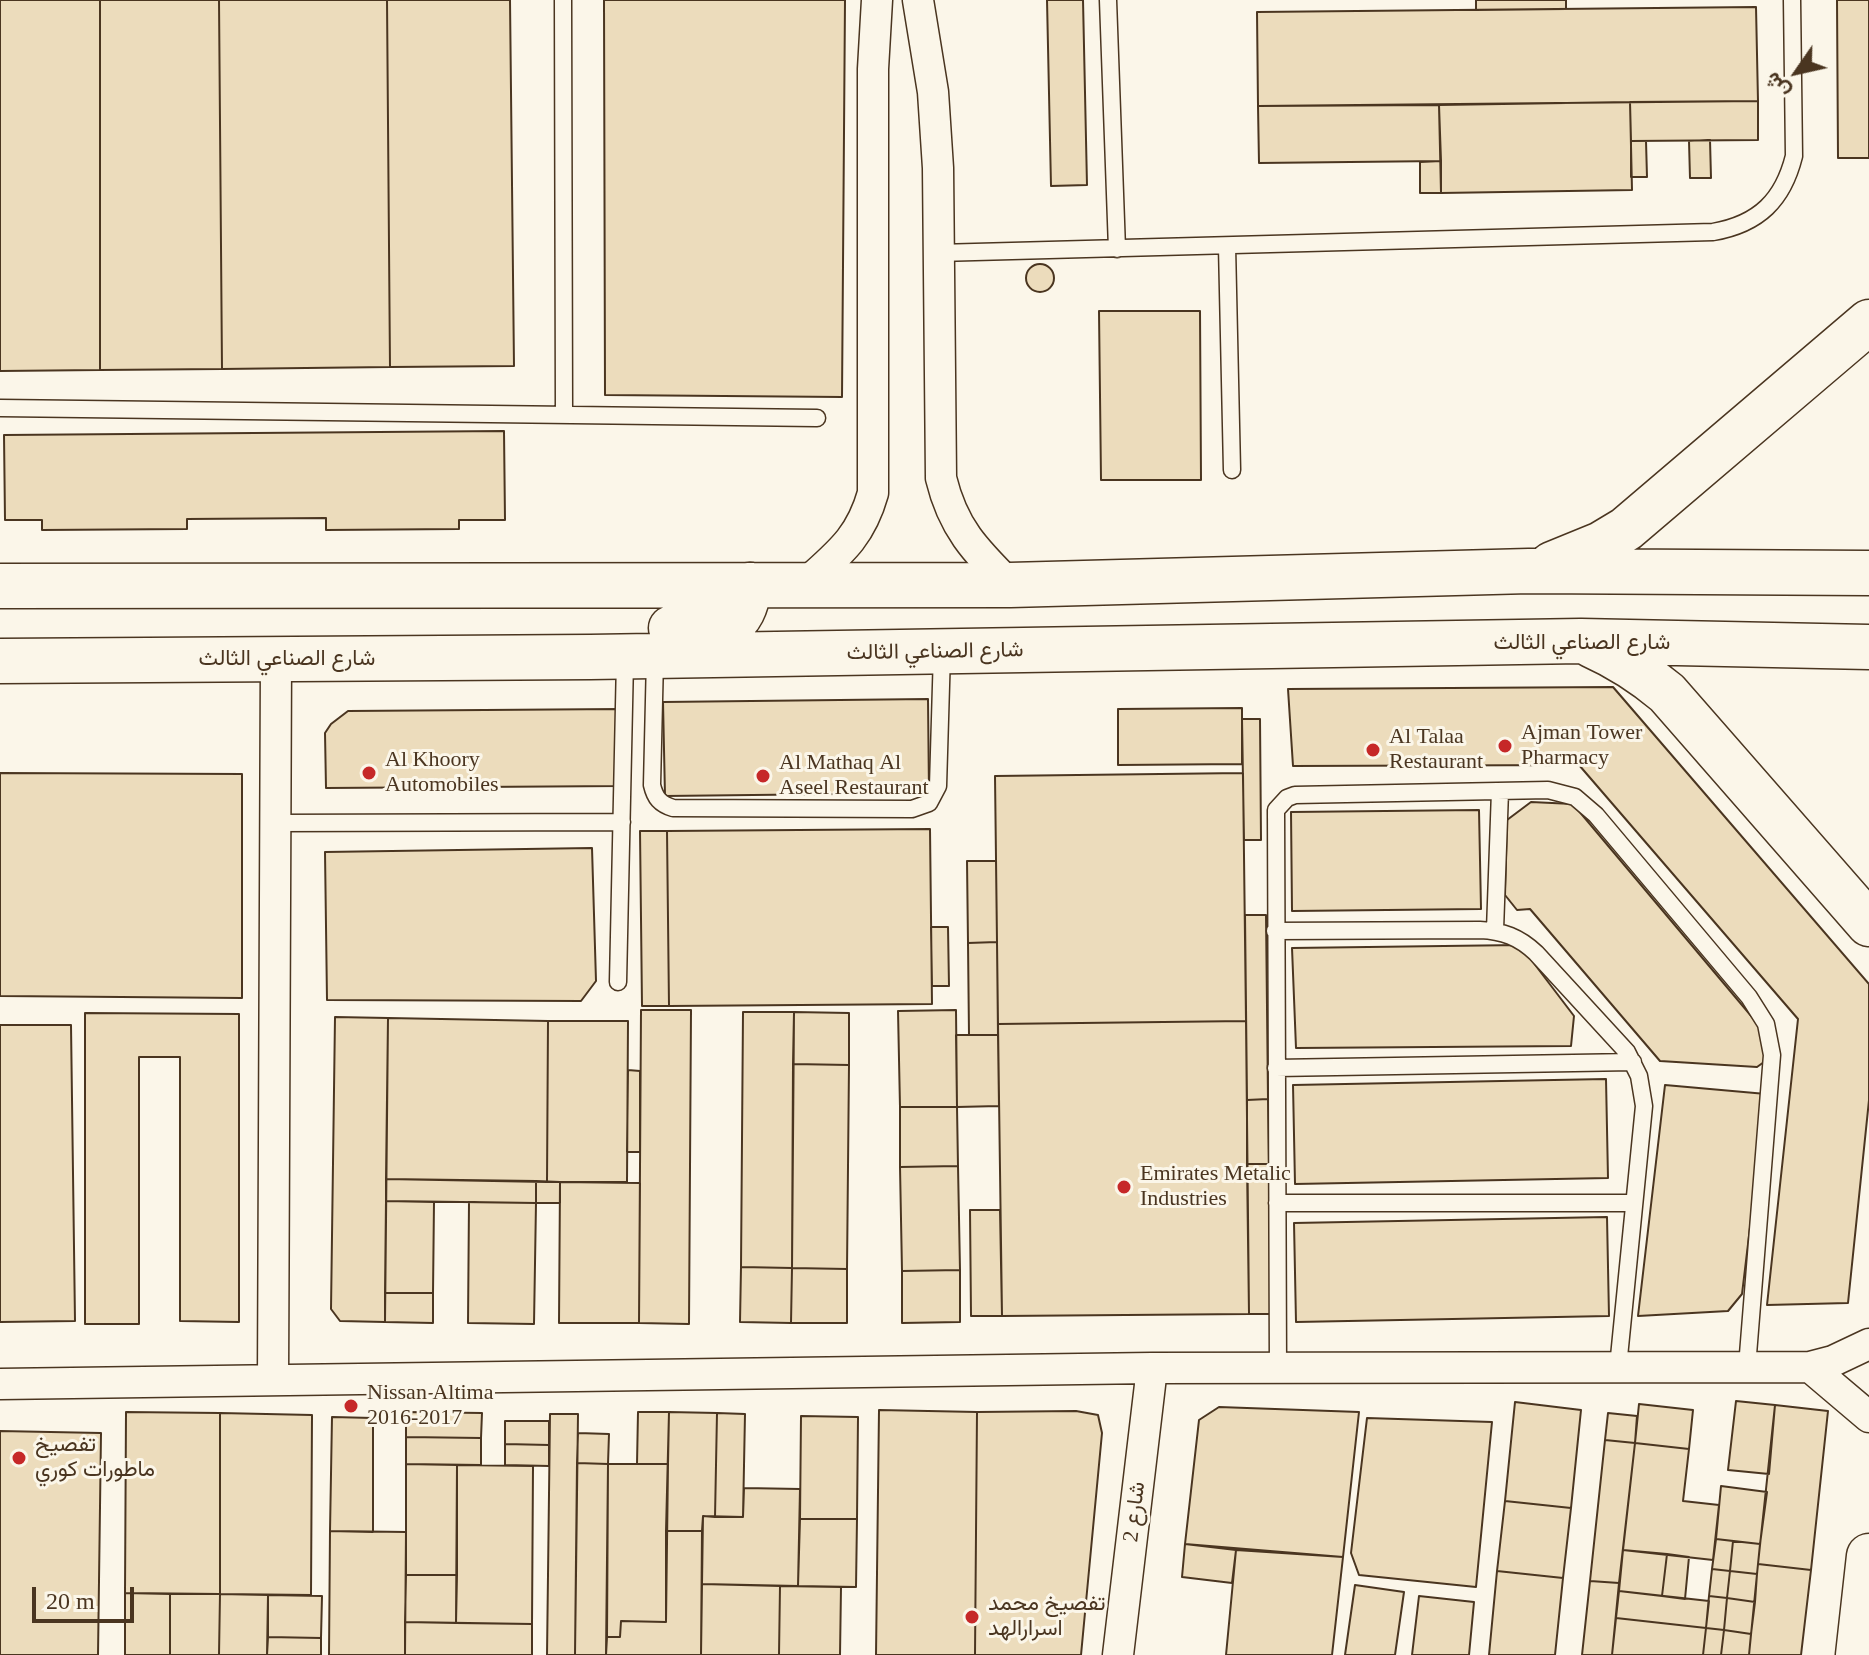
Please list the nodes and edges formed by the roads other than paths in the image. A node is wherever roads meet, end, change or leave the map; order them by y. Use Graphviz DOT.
graph roads {
  1 [pos="563,0"];
  2 [pos="877,0"];
  3 [pos="918,0"];
  4 [pos="1108,0"];
  5 [pos="1792,0"];
  6 [pos="1227,246"];
  7 [pos="1117,249"];
  8 [pos="938,253"];
  9 [pos="1869,322"];
  10 [pos="0,408"];
  11 [pos="564,415"];
  12 [pos="817,418"];
  13 [pos="1232,470"];
  14 [pos="1529,571"];
  15 [pos="1869,573"];
  16 [pos="750,585"];
  17 [pos="804,585"];
  18 [pos="1010,585"];
  19 [pos="0,586"];
  20 [pos="1581,641"];
  21 [pos="1869,647"];
  22 [pos="942,652"];
  23 [pos="623,657"];
  24 [pos="276,659"];
  25 [pos="0,661"];
  26 [pos="1500,791"];
  27 [pos="622,822"];
  28 [pos="276,823"];
  29 [pos="1869,924"];
  30 [pos="1495,930"];
  31 [pos="1275,931"];
  32 [pos="618,982"];
  33 [pos="1633,1062"];
  34 [pos="1276,1068"];
  35 [pos="1277,1203"];
  36 [pos="1634,1203"];
  37 [pos="1869,1344"];
  38 [pos="1618,1367"];
  39 [pos="1747,1367"];
  40 [pos="1810,1367"];
  41 [pos="1152,1368"];
  42 [pos="1278,1368"];
  43 [pos="273,1380"];
  44 [pos="0,1384"];
  45 [pos="1869,1417"];
  46 [pos="1869,1556"];
  47 [pos="1118,1655"];
  48 [pos="1858,1655"];
  1 -- 11 [label="lane"];
  2 -- 17 [label="street"];
  3 -- 8 [label="street"];
  4 -- 7 [label="lane"];
  5 -- 6 [label="lane"];
  6 -- 7 [label="lane"];
  6 -- 13 [label="lane"];
  7 -- 8 [label="lane"];
  8 -- 18 [label="street"];
  9 -- 14 [label="main road"];
  10 -- 11 [label="lane"];
  11 -- 12 [label="lane"];
  14 -- 15 [label="main road"];
  14 -- 18 [label="main road"];
  16 -- 17 [label="main road"];
  16 -- 19 [label="main road"];
  16 -- 23 [label="main road"];
  17 -- 18 [label="main road"];
  20 -- 21 [label="main road, شارع الصناعي الثالث"];
  20 -- 22 [label="main road, شارع الصناعي الثالث"];
  20 -- 29 [label="main road"];
  22 -- 23 [label="main road, شارع الصناعي الثالث"];
  22 -- 23 [label="lane"];
  23 -- 24 [label="main road, شارع الصناعي الثالث"];
  23 -- 27 [label="lane"];
  24 -- 25 [label="main road, شارع الصناعي الثالث"];
  24 -- 28 [label="street"];
  26 -- 30 [label="lane"];
  26 -- 31 [label="lane"];
  26 -- 39 [label="lane"];
  27 -- 28 [label="lane"];
  27 -- 32 [label="lane"];
  28 -- 43 [label="street"];
  30 -- 31 [label="lane"];
  30 -- 33 [label="lane"];
  31 -- 34 [label="lane"];
  33 -- 34 [label="lane"];
  33 -- 36 [label="lane"];
  34 -- 35 [label="lane"];
  35 -- 36 [label="lane"];
  35 -- 42 [label="lane"];
  36 -- 38 [label="lane"];
  37 -- 40 [label="street"];
  38 -- 39 [label="street"];
  38 -- 42 [label="street"];
  39 -- 40 [label="street"];
  40 -- 45 [label="street"];
  41 -- 42 [label="street"];
  41 -- 43 [label="street"];
  41 -- 47 [label="street, شارع 2"];
  43 -- 44 [label="street"];
  46 -- 48 [label="main road"];
}
